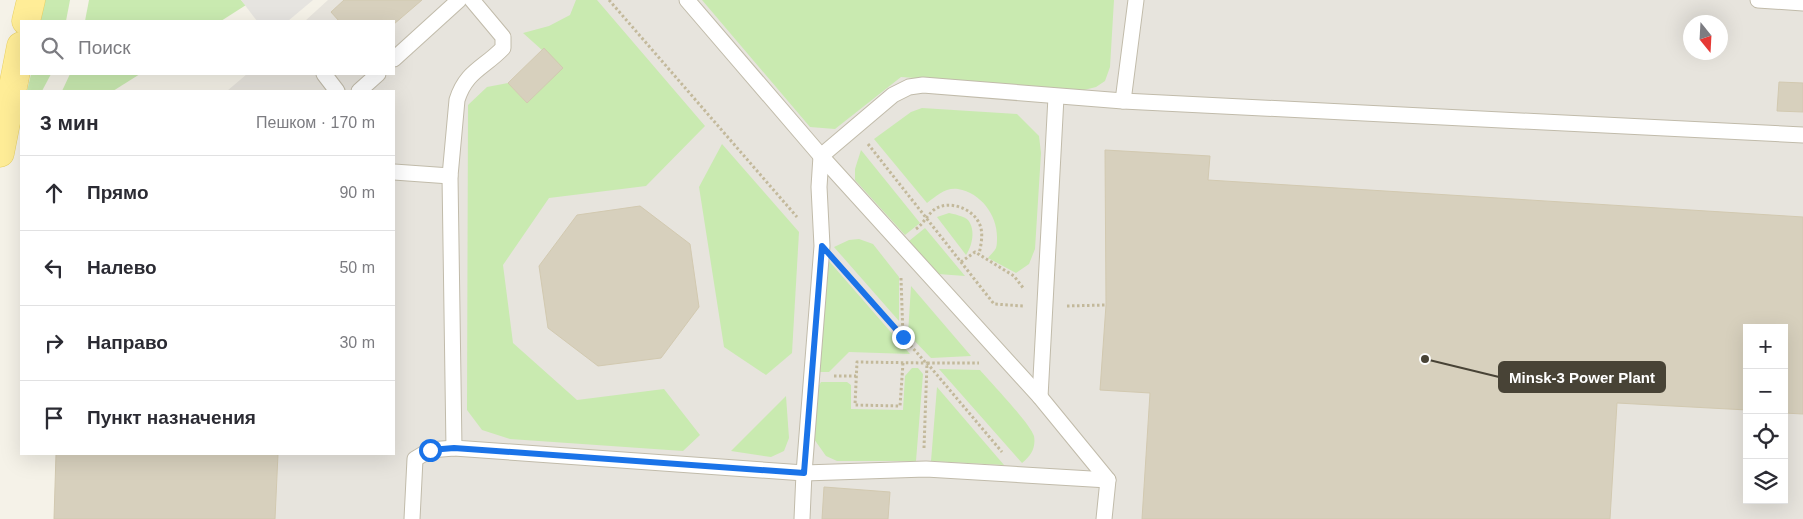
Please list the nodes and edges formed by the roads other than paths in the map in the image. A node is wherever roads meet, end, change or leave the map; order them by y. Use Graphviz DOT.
graph roads {
  1 [pos="30,0"];
  2 [pos="459,0"];
  3 [pos="472,0"];
  4 [pos="687,0"];
  5 [pos="1136,0"];
  6 [pos="1758,0"];
  7 [pos="1803,3"];
  8 [pos="26,20"];
  9 [pos="20,51"];
  10 [pos="395,58"];
  11 [pos="325,75"];
  12 [pos="377,75"];
  13 [pos="336,90"];
  14 [pos="360,90"];
  15 [pos="1056,97"];
  16 [pos="1123,101"];
  17 [pos="1803,135"];
  18 [pos="0,153"];
  19 [pos="820,156"];
  20 [pos="395,172"];
  21 [pos="450,176"];
  22 [pos="1040,397"];
  23 [pos="454,448"];
  24 [pos="804,473"];
  25 [pos="1108,480"];
  26 [pos="412,519"];
  27 [pos="802,519"];
  28 [pos="1104,519"];
  1 -- 8 [label="main road"];
  2 -- 10 [label="lane"];
  3 -- 21 [label="lane"];
  4 -- 19 [label="lane"];
  5 -- 16 [label="lane"];
  6 -- 7 [label="lane"];
  9 -- 18 [label="main road"];
  11 -- 13 [label="lane"];
  12 -- 14 [label="lane"];
  15 -- 16 [label="lane"];
  15 -- 19 [label="lane"];
  15 -- 22 [label="lane"];
  16 -- 17 [label="lane"];
  19 -- 22 [label="lane"];
  19 -- 24 [label="lane"];
  20 -- 21 [label="lane"];
  21 -- 23 [label="lane"];
  22 -- 25 [label="lane"];
  23 -- 24 [label="lane"];
  23 -- 26 [label="lane"];
  24 -- 25 [label="lane"];
  24 -- 27 [label="lane"];
  25 -- 28 [label="lane"];
}
